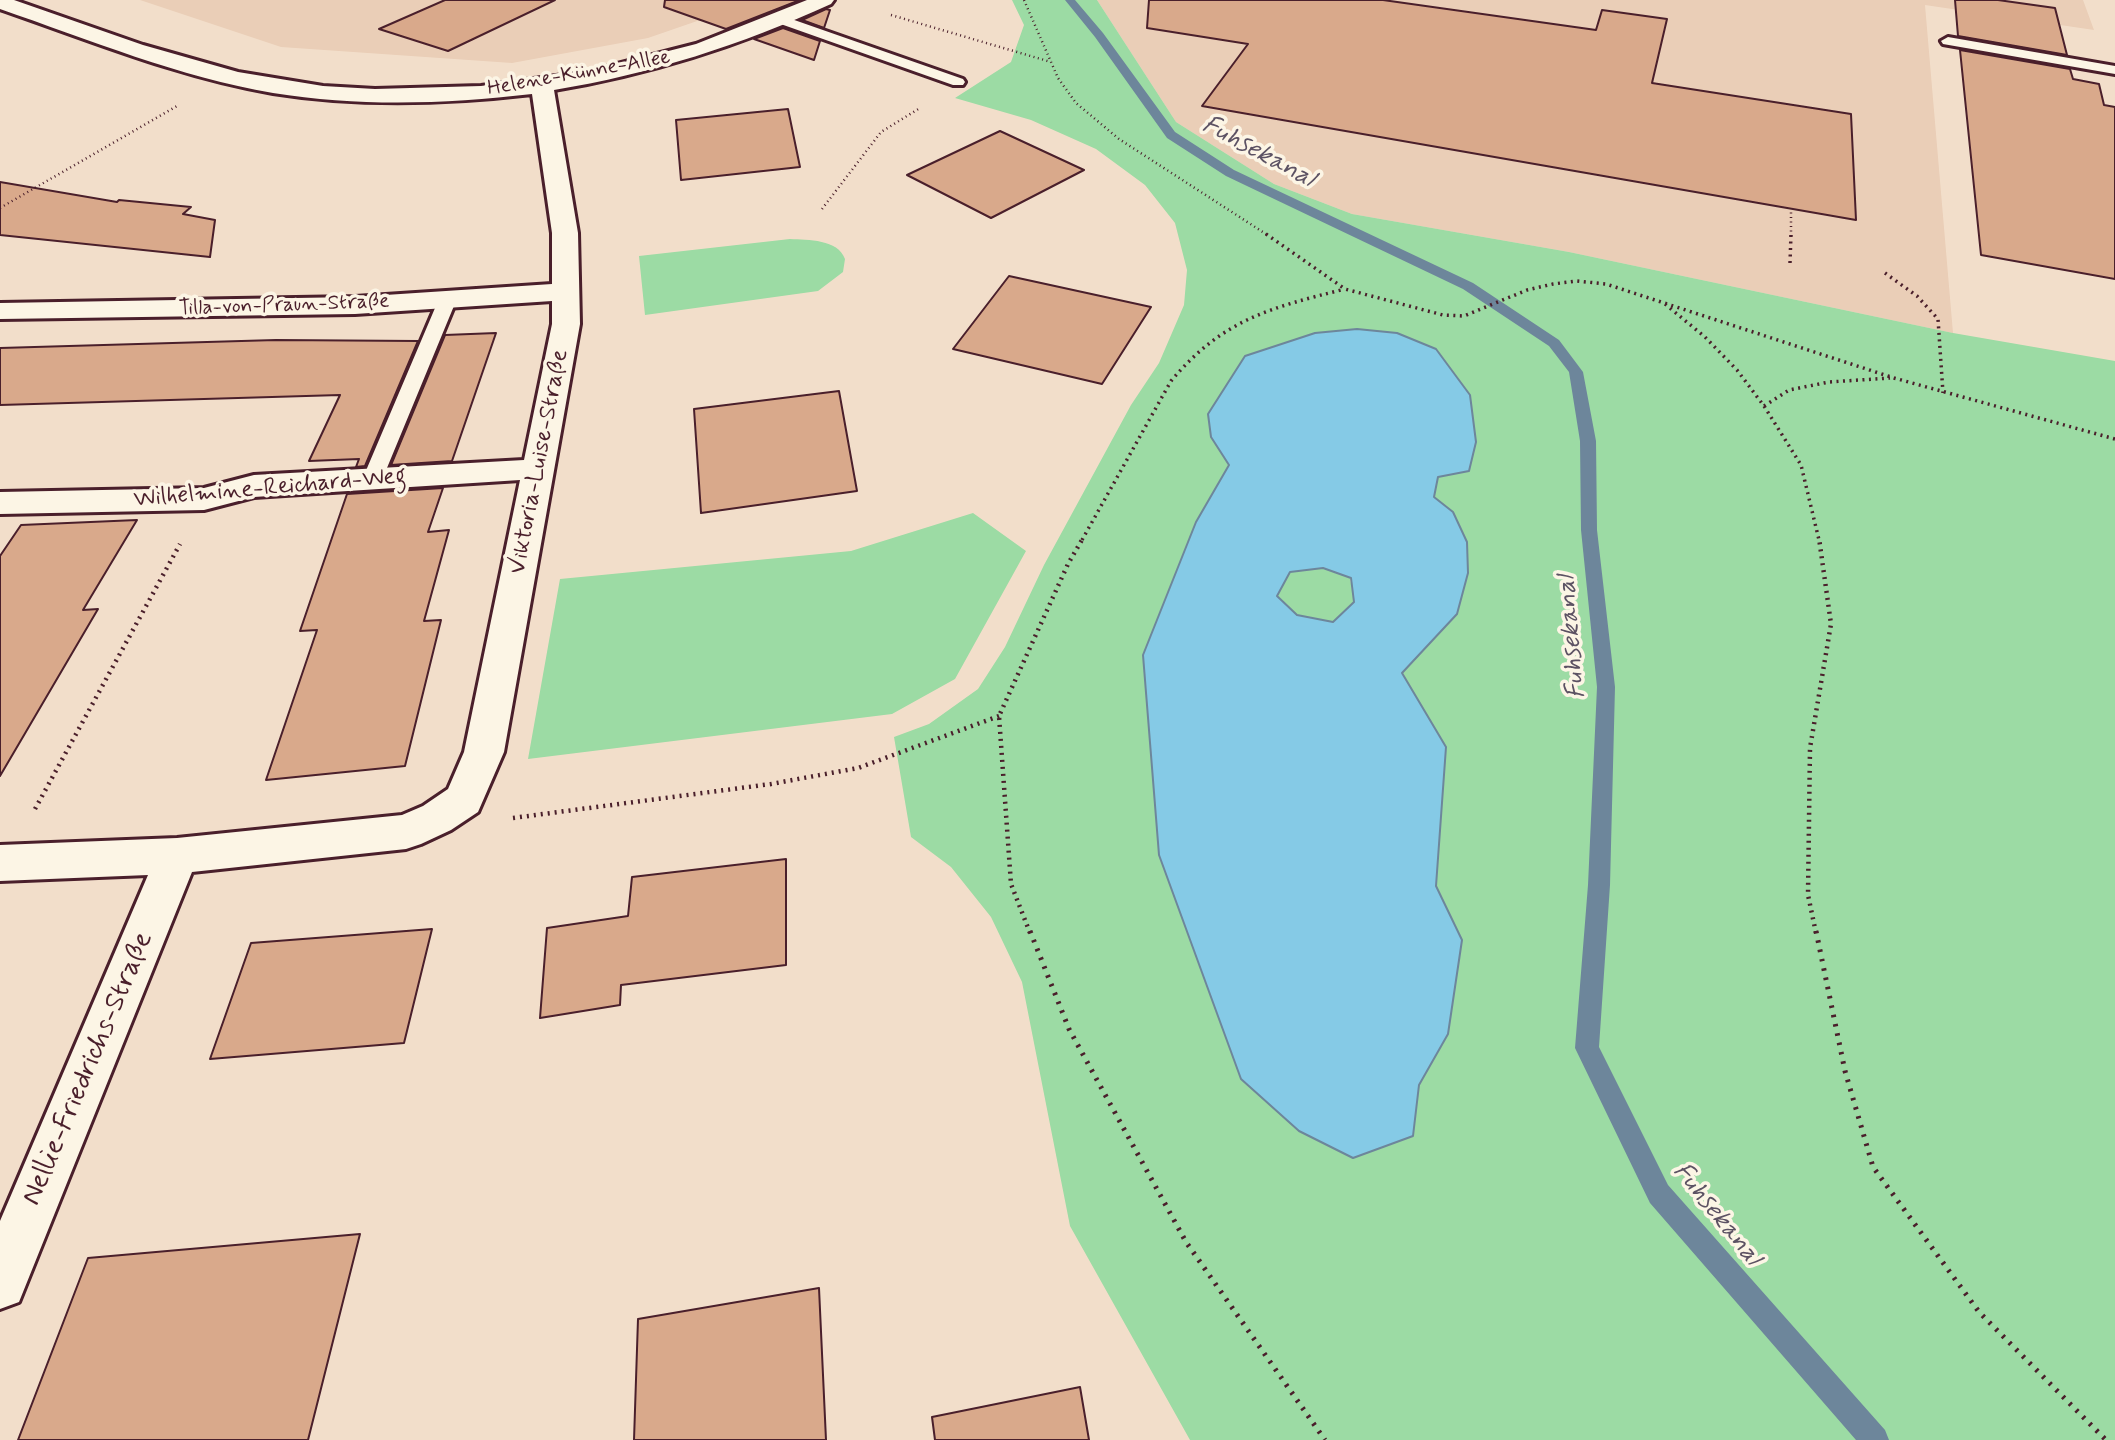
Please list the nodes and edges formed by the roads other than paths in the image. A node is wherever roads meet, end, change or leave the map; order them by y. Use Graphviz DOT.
graph roads {
  1 [pos="824,0"];
  2 [pos="0,2"];
  3 [pos="780,19"];
  4 [pos="1948,41"];
  5 [pos="2115,70"];
  6 [pos="958,82"];
  7 [pos="542,85"];
  8 [pos="567,291"];
  9 [pos="447,301"];
  10 [pos="0,311"];
  11 [pos="540,469"];
  12 [pos="372,480"];
  13 [pos="0,503"];
  14 [pos="177,856"];
  15 [pos="3,862"];
  16 [pos="0,1283"];
  1 -- 3 [label="street, Helene-Künne-Allee"];
  2 -- 7 [label="street, Helene-Künne-Allee"];
  3 -- 6 [label="lane"];
  3 -- 7 [label="street, Helene-Künne-Allee"];
  4 -- 5 [label="lane"];
  7 -- 8 [label="street, Viktoria-Luise-Straße"];
  8 -- 9 [label="street, Tilla-von-Praun-Straße"];
  8 -- 11 [label="street, Viktoria-Luise-Straße"];
  9 -- 10 [label="street, Tilla-von-Praun-Straße"];
  9 -- 12 [label="lane"];
  11 -- 12 [label="street, Wilhelmine-Reichard-Weg"];
  11 -- 14 [label="street, Viktoria-Luise-Straße"];
  12 -- 13 [label="street, Wilhelmine-Reichard-Weg"];
  14 -- 15 [label="street"];
  14 -- 16 [label="street, Nellie-Friedrichs-Straße"];
}
